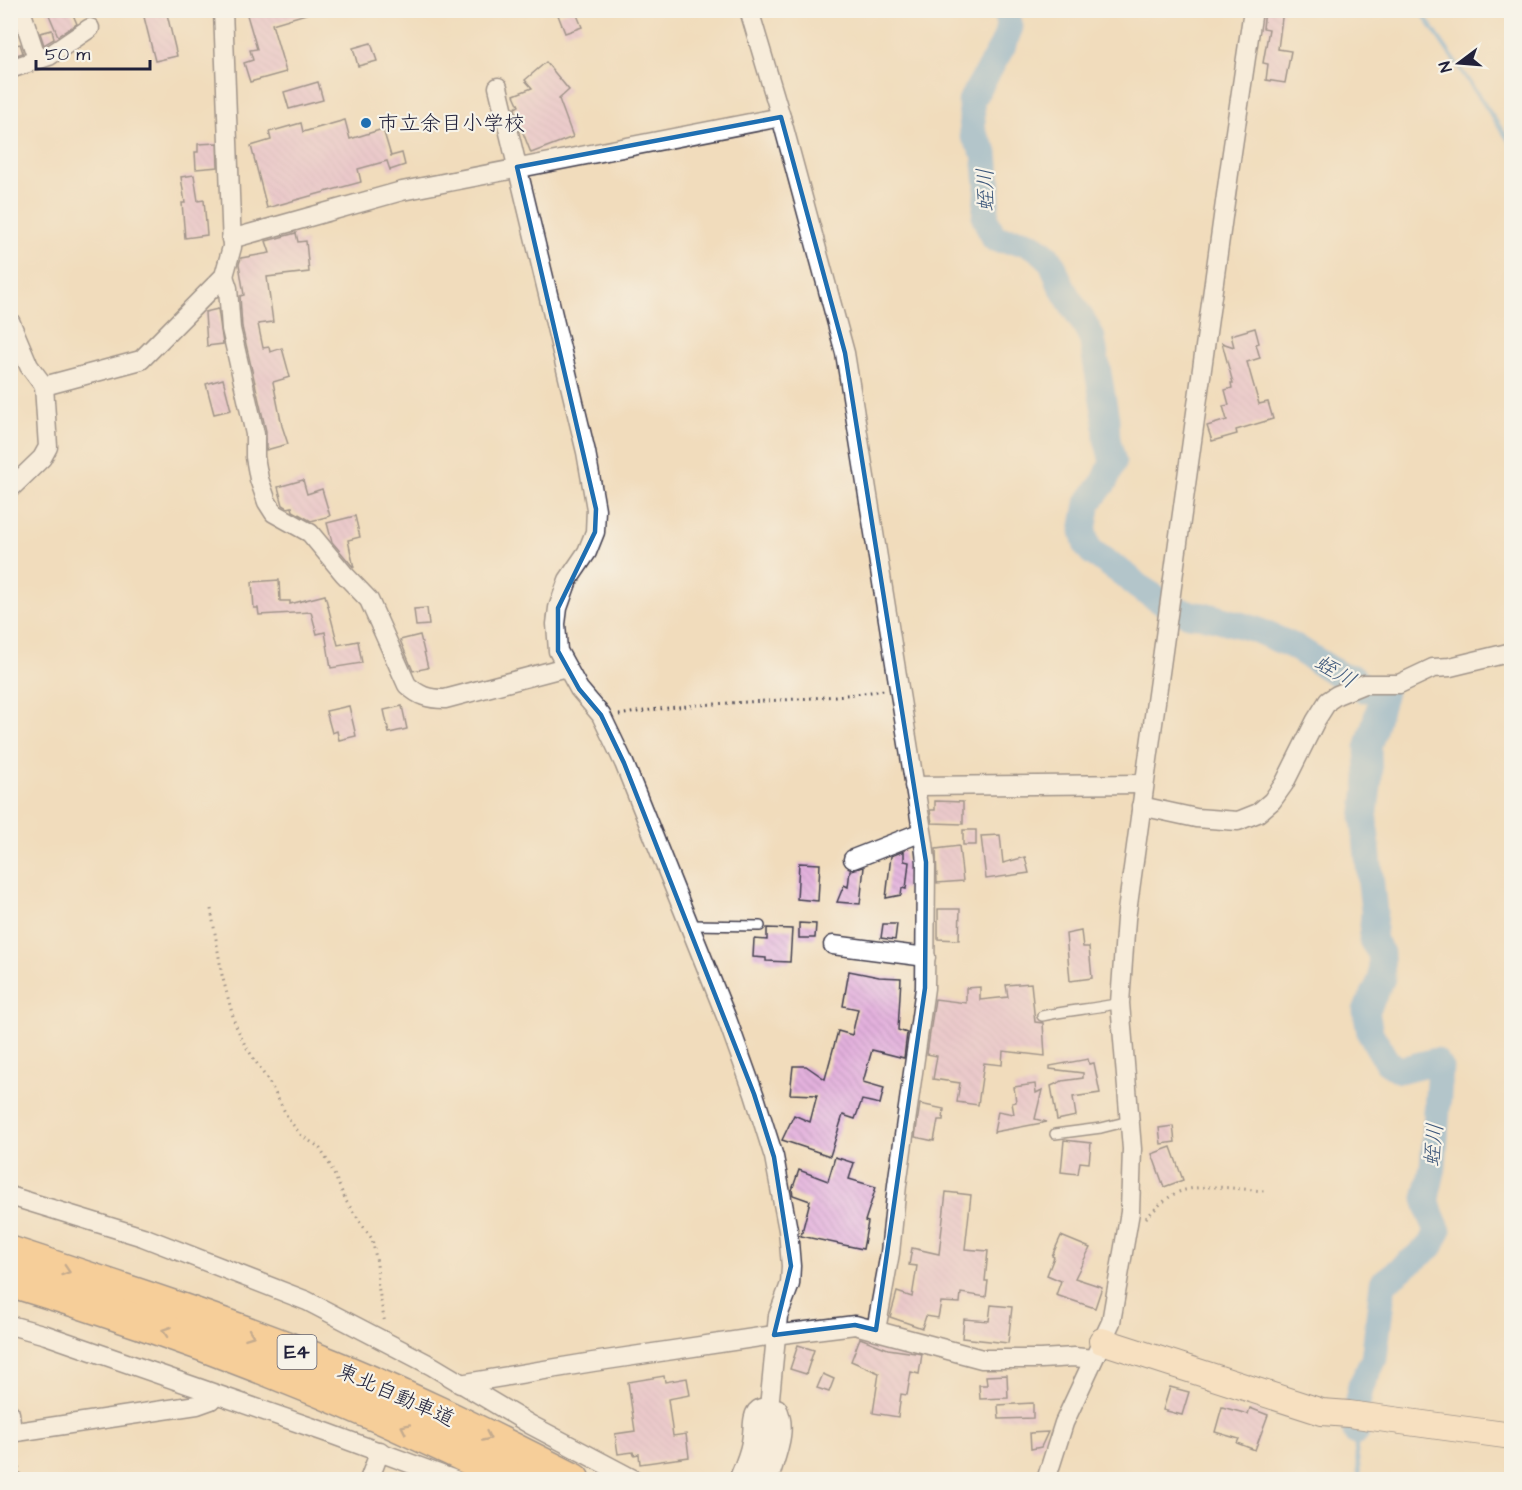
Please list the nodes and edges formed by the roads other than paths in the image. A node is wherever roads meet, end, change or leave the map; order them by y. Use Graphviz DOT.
graph roads {
  1 [pos="21,10"];
  2 [pos="223,10"];
  3 [pos="749,10"];
  4 [pos="1253,10"];
  5 [pos="90,27"];
  6 [pos="37,59"];
  7 [pos="10,69"];
  8 [pos="498,87"];
  9 [pos="781,117"];
  10 [pos="518,167"];
  11 [pos="231,239"];
  12 [pos="224,276"];
  13 [pos="10,321"];
  14 [pos="44,386"];
  15 [pos="10,489"];
  16 [pos="1512,652"];
  17 [pos="566,667"];
  18 [pos="1144,784"];
  19 [pos="914,786"];
  20 [pos="1141,806"];
  21 [pos="922,832"];
  22 [pos="853,859"];
  23 [pos="690,925"];
  24 [pos="760,926"];
  25 [pos="833,945"];
  26 [pos="926,957"];
  27 [pos="1120,1003"];
  28 [pos="1042,1016"];
  29 [pos="1129,1121"];
  30 [pos="1055,1134"];
  31 [pos="10,1196"];
  32 [pos="10,1253"];
  33 [pos="10,1280"];
  34 [pos="10,1325"];
  35 [pos="876,1330"];
  36 [pos="774,1335"];
  37 [pos="1098,1350"];
  38 [pos="460,1384"];
  39 [pos="216,1395"];
  40 [pos="769,1406"];
  41 [pos="10,1413"];
  42 [pos="11,1433"];
  43 [pos="1512,1436"];
  44 [pos="380,1451"];
  45 [pos="369,1479"];
  46 [pos="455,1479"];
  47 [pos="515,1479"];
  48 [pos="573,1479"];
  49 [pos="634,1479"];
  50 [pos="738,1479"];
  51 [pos="752,1479"];
  52 [pos="769,1479"];
  53 [pos="1046,1479"];
  1 -- 6 [label="street"];
  2 -- 11 [label="street"];
  3 -- 9 [label="street"];
  4 -- 18 [label="street"];
  5 -- 6 [label="street"];
  6 -- 7 [label="street"];
  8 -- 10 [label="street"];
  9 -- 10 [label="street"];
  9 -- 19 [label="street"];
  10 -- 11 [label="street"];
  10 -- 17 [label="street"];
  11 -- 12 [label="street"];
  12 -- 14 [label="street"];
  12 -- 17 [label="street"];
  13 -- 14 [label="street"];
  14 -- 15 [label="street"];
  16 -- 20 [label="street"];
  17 -- 23 [label="street"];
  18 -- 19 [label="street"];
  18 -- 20 [label="street"];
  19 -- 21 [label="street"];
  20 -- 27 [label="street"];
  21 -- 22 [label="street"];
  21 -- 26 [label="street"];
  23 -- 24 [label="lane"];
  23 -- 36 [label="street"];
  25 -- 26 [label="street"];
  26 -- 35 [label="street"];
  27 -- 28 [label="lane"];
  27 -- 29 [label="street"];
  29 -- 30 [label="lane"];
  29 -- 37 [label="street"];
  31 -- 38 [label="street"];
  32 -- 48 [label="highway, 東北自動車道 / E4, one-way"];
  47 -- 33 [label="highway, 東北自動車道 / E4, one-way"];
  34 -- 39 [label="street"];
  35 -- 36 [label="street"];
  35 -- 37 [label="street"];
  36 -- 38 [label="street"];
  36 -- 40 [label="street"];
  37 -- 43 [label="street"];
  37 -- 53 [label="street"];
  38 -- 49 [label="street"];
  39 -- 42 [label="street"];
  39 -- 44 [label="street"];
  40 -- 50 [label="street"];
  40 -- 51 [label="street"];
  40 -- 52 [label="street"];
  41 -- 42 [label="street"];
  44 -- 45 [label="street"];
  44 -- 46 [label="street"];
}
